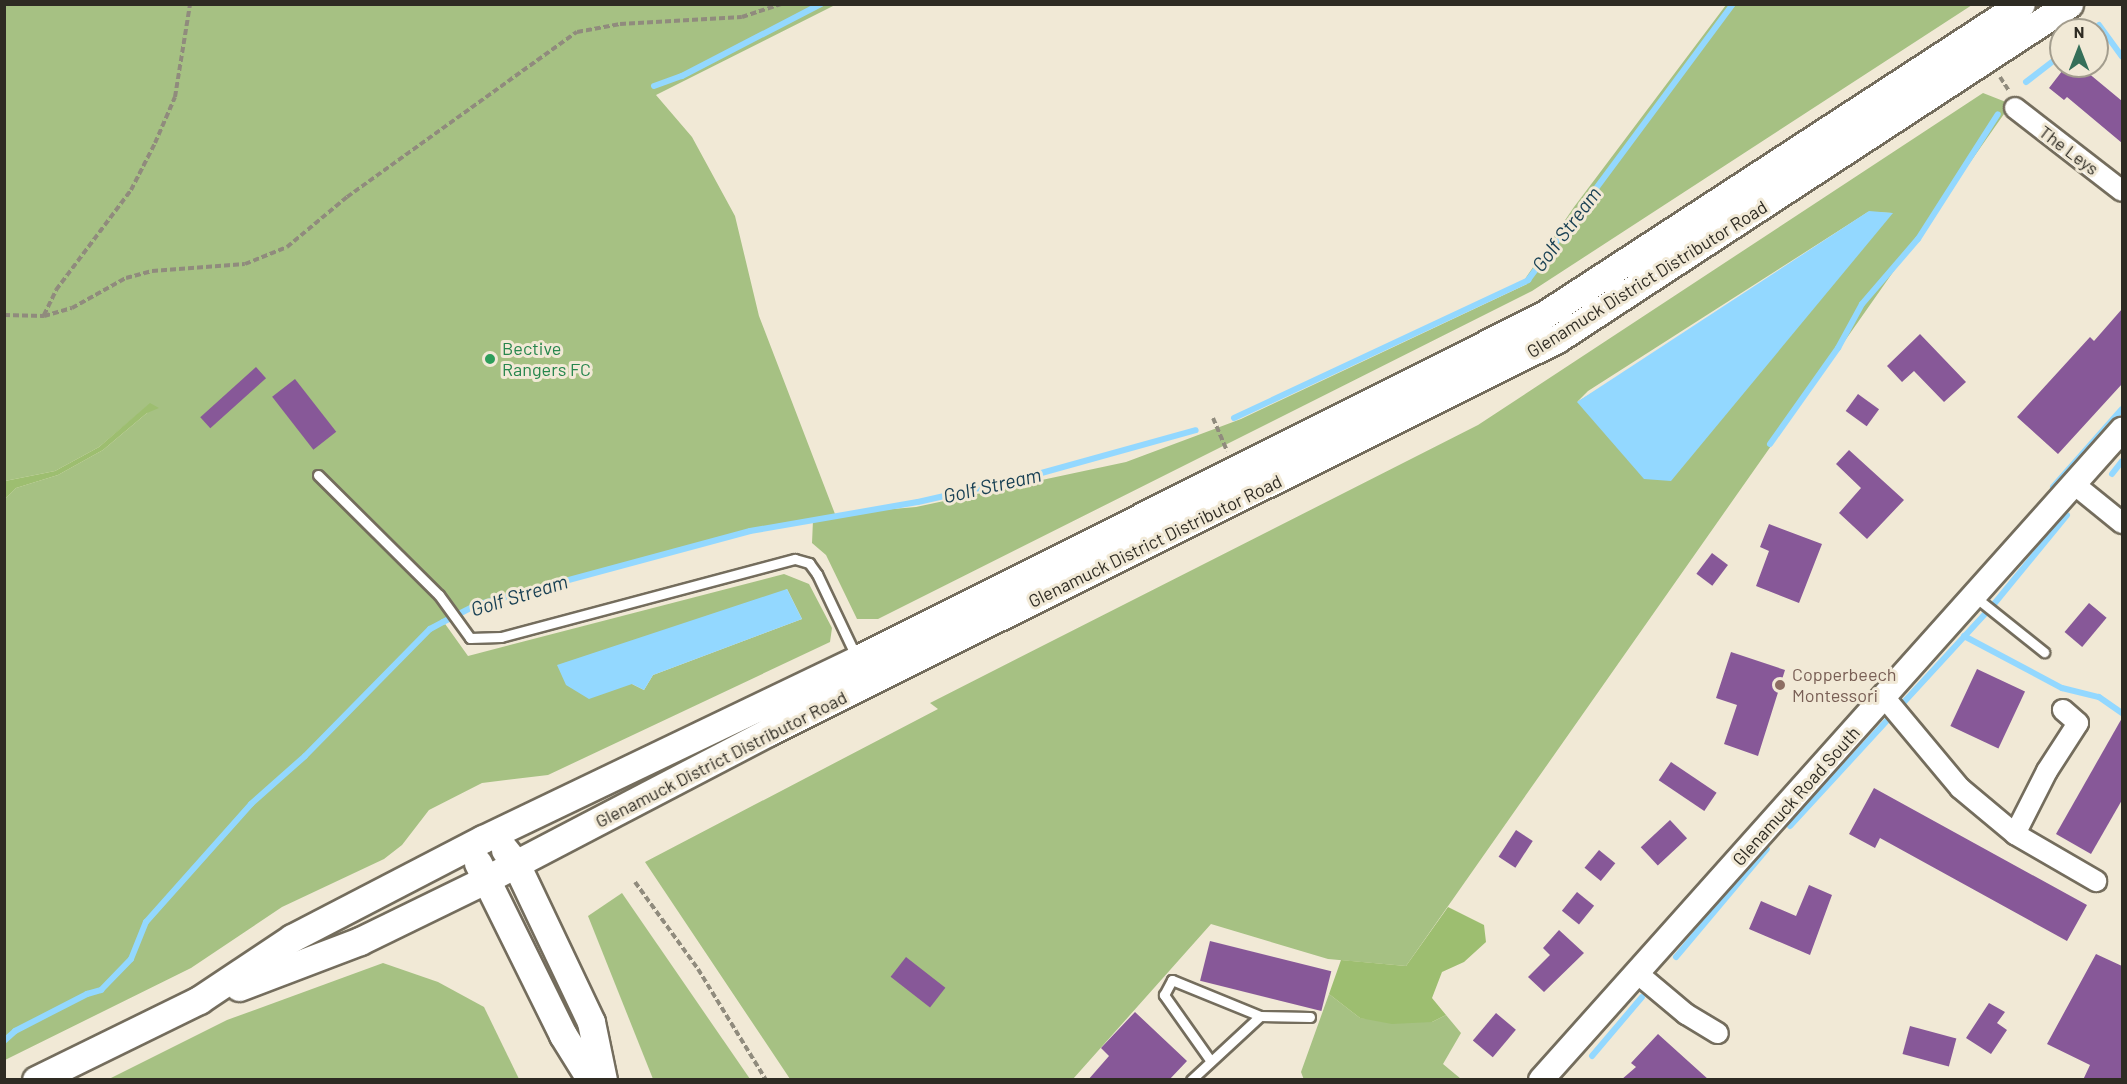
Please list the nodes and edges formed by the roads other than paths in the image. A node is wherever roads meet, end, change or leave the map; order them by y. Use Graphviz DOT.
graph roads {
  1 [pos="2021,4"];
  2 [pos="2069,4"];
  3 [pos="2015,108"];
  4 [pos="2122,191"];
  5 [pos="2122,430"];
  6 [pos="318,475"];
  7 [pos="2074,484"];
  8 [pos="2122,523"];
  9 [pos="1974,596"];
  10 [pos="2044,652"];
  11 [pos="864,670"];
  12 [pos="1892,706"];
  13 [pos="2063,710"];
  14 [pos="2015,834"];
  15 [pos="483,839"];
  16 [pos="516,864"];
  17 [pos="485,880"];
  18 [pos="2096,881"];
  19 [pos="1637,973"];
  20 [pos="198,1000"];
  21 [pos="1260,1016"];
  22 [pos="1310,1017"];
  23 [pos="1718,1033"];
  24 [pos="1210,1060"];
  25 [pos="36,1080"];
  26 [pos="591,1080"];
  27 [pos="603,1080"];
  28 [pos="1191,1080"];
  29 [pos="1541,1080"];
  1 -- 11 [label="main road, Glenamuck District Distributor Road"];
  2 -- 11 [label="main road, Glenamuck District Distributor Road"];
  3 -- 4 [label="street, The Leys"];
  5 -- 7 [label="street, Glenamuck Road South"];
  6 -- 11 [label="lane"];
  7 -- 8 [label="street"];
  7 -- 9 [label="street, Glenamuck Road South"];
  9 -- 10 [label="lane"];
  9 -- 12 [label="street, Glenamuck Road South"];
  11 -- 15 [label="main road, Glenamuck District Distributor Road"];
  11 -- 16 [label="main road, Glenamuck District Distributor Road"];
  12 -- 14 [label="street"];
  12 -- 19 [label="street, Glenamuck Road South"];
  13 -- 14 [label="street"];
  14 -- 18 [label="street"];
  15 -- 16 [label="main road"];
  15 -- 17 [label="main road"];
  15 -- 20 [label="main road, Glenamuck District Distributor Road"];
  16 -- 17 [label="main road, Glenamuck District Distributor Road"];
  16 -- 27 [label="main road"];
  17 -- 20 [label="main road, Glenamuck District Distributor Road"];
  17 -- 26 [label="main road"];
  19 -- 23 [label="street"];
  19 -- 29 [label="street, Glenamuck Road South"];
  20 -- 25 [label="main road, Glenamuck District Distributor Road"];
  21 -- 22 [label="lane"];
  21 -- 24 [label="lane"];
  21 -- 24 [label="lane"];
  24 -- 28 [label="lane"];
}
